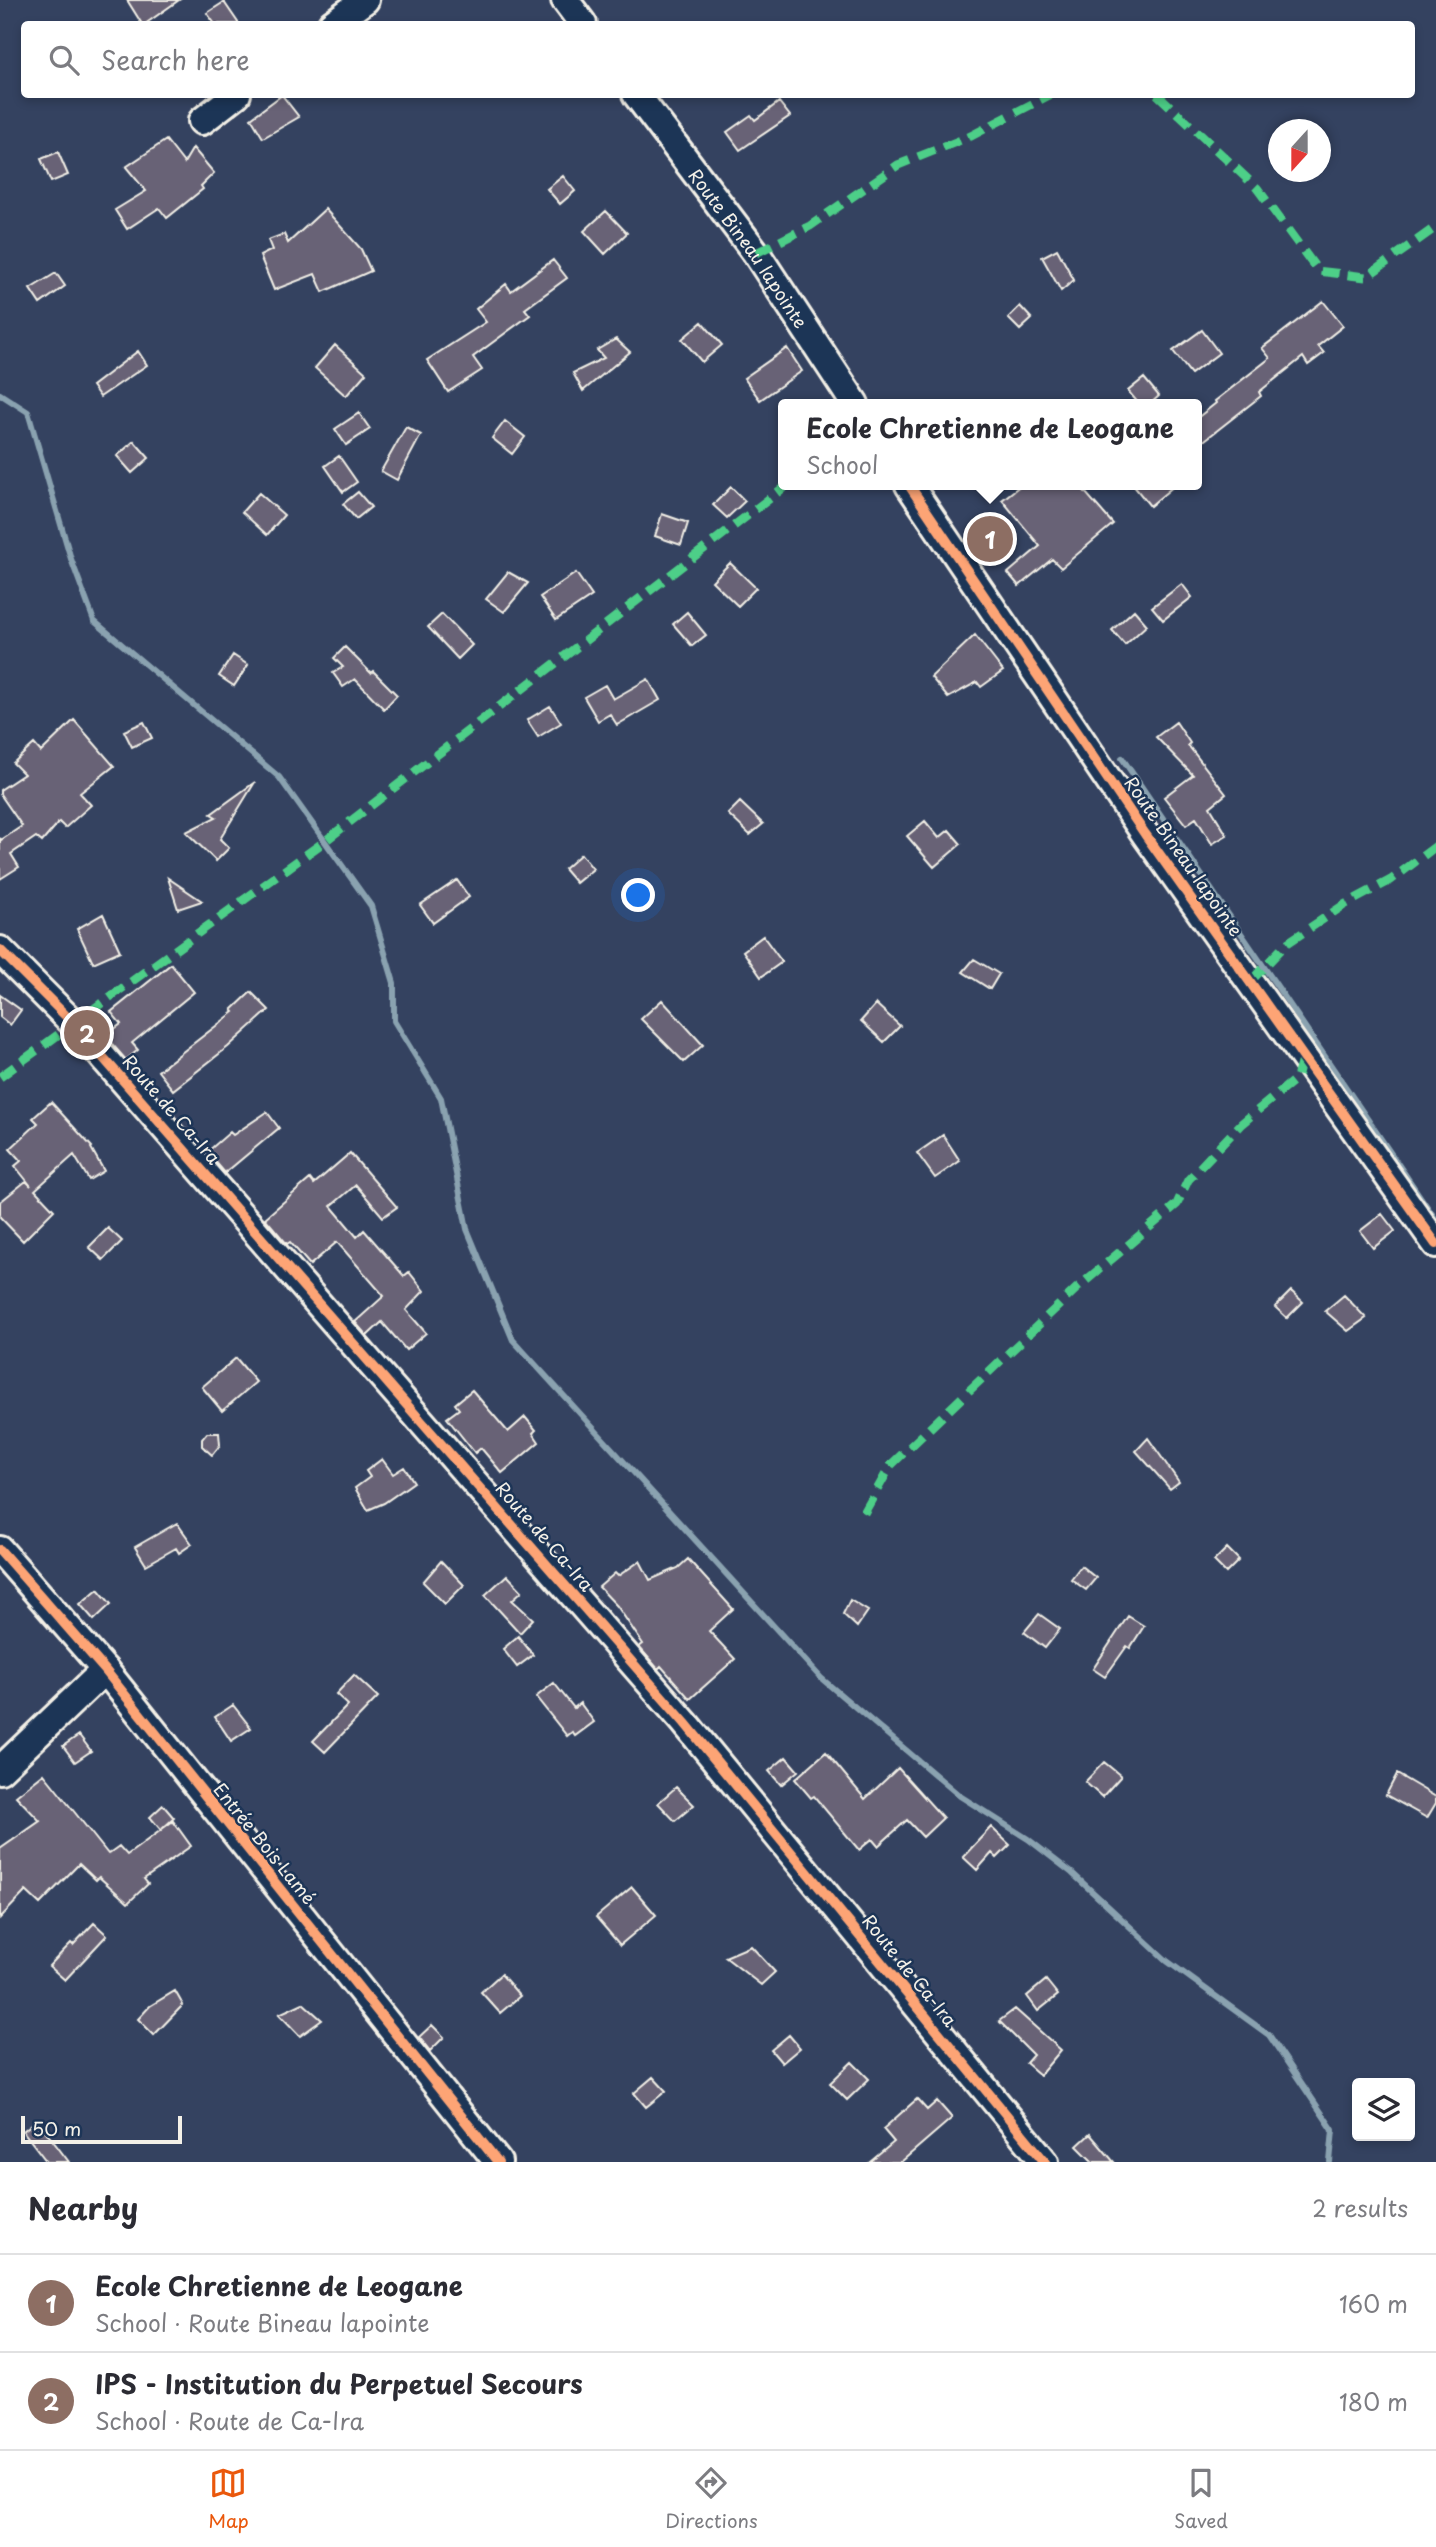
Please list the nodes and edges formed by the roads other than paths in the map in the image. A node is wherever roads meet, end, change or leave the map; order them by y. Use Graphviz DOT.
graph roads {
  1 [pos="365,0"];
  2 [pos="565,0"];
  3 [pos="335,21"];
  4 [pos="581,21"];
  5 [pos="232,98"];
  6 [pos="639,98"];
  7 [pos="202,121"];
  8 [pos="852,399"];
  9 [pos="912,490"];
  10 [pos="0,950"];
  11 [pos="1436,1244"];
  12 [pos="0,1550"];
  13 [pos="105,1670"];
  14 [pos="0,1770"];
  15 [pos="498,2162"];
  16 [pos="1045,2162"];
  1 -- 3 [label="street"];
  2 -- 4 [label="street"];
  5 -- 7 [label="street"];
  6 -- 8 [label="street, Route Bineau lapointe"];
  9 -- 11 [label="street, Route Bineau lapointe"];
  10 -- 16 [label="street, Route de Ca-Ira"];
  12 -- 13 [label="street, Entrée Bois Lamé"];
  13 -- 14 [label="street"];
  13 -- 15 [label="street, Entrée Bois Lamé"];
}
